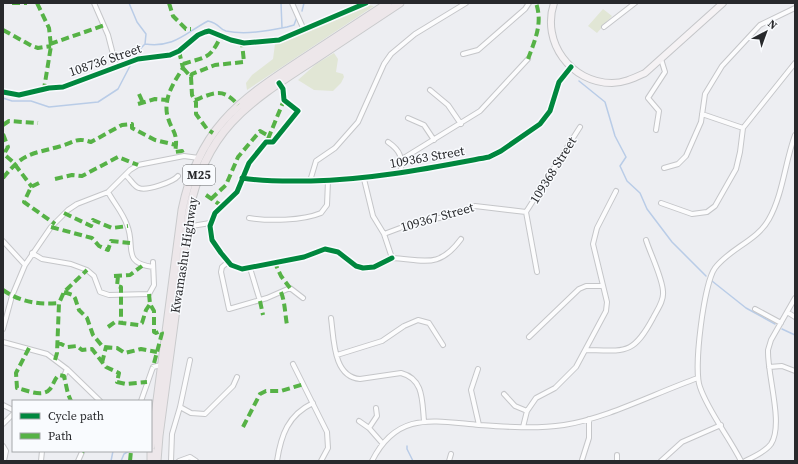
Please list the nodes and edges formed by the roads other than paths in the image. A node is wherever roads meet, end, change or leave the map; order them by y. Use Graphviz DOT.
graph roads {
  1 [pos="94,3"];
  2 [pos="292,3"];
  3 [pos="366,3"];
  4 [pos="400,3"];
  5 [pos="466,3"];
  6 [pos="529,3"];
  7 [pos="554,3"];
  8 [pos="635,3"];
  9 [pos="723,3"];
  10 [pos="384,6"];
  11 [pos="795,8"];
  12 [pos="604,27"];
  13 [pos="304,30"];
  14 [pos="463,54"];
  15 [pos="528,59"];
  16 [pos="661,59"];
  17 [pos="795,63"];
  18 [pos="116,66"];
  19 [pos="570,67"];
  20 [pos="279,83"];
  21 [pos="430,90"];
  22 [pos="3,92"];
  23 [pos="702,114"];
  24 [pos="408,118"];
  25 [pos="461,124"];
  26 [pos="580,127"];
  27 [pos="743,128"];
  28 [pos="656,130"];
  29 [pos="795,135"];
  30 [pos="434,140"];
  31 [pos="388,142"];
  32 [pos="402,159"];
  33 [pos="202,160"];
  34 [pos="664,168"];
  35 [pos="401,172"];
  36 [pos="125,175"];
  37 [pos="178,176"];
  38 [pos="242,178"];
  39 [pos="364,179"];
  40 [pos="310,181"];
  41 [pos="328,181"];
  42 [pos="616,191"];
  43 [pos="108,192"];
  44 [pos="661,203"];
  45 [pos="526,212"];
  46 [pos="249,218"];
  47 [pos="210,224"];
  48 [pos="183,226"];
  49 [pos="384,234"];
  50 [pos="461,239"];
  51 [pos="646,240"];
  52 [pos="3,241"];
  53 [pos="32,253"];
  54 [pos="392,258"];
  55 [pos="228,262"];
  56 [pos="25,265"];
  57 [pos="250,268"];
  58 [pos="537,272"];
  59 [pos="602,286"];
  60 [pos="303,298"];
  61 [pos="795,298"];
  62 [pos="260,301"];
  63 [pos="755,309"];
  64 [pos="787,312"];
  65 [pos="795,317"];
  66 [pos="331,318"];
  67 [pos="781,323"];
  68 [pos="3,329"];
  69 [pos="529,337"];
  70 [pos="3,342"];
  71 [pos="443,345"];
  72 [pos="586,350"];
  73 [pos="337,354"];
  74 [pos="190,360"];
  75 [pos="293,364"];
  76 [pos="161,365"];
  77 [pos="769,367"];
  78 [pos="67,369"];
  79 [pos="478,369"];
  80 [pos="795,371"];
  81 [pos="64,376"];
  82 [pos="237,377"];
  83 [pos="698,378"];
  84 [pos="504,394"];
  85 [pos="99,400"];
  86 [pos="141,400"];
  87 [pos="313,403"];
  88 [pos="3,405"];
  89 [pos="180,408"];
  90 [pos="376,408"];
  91 [pos="12,410"];
  92 [pos="527,411"];
  93 [pos="12,415"];
  94 [pos="589,419"];
  95 [pos="359,421"];
  96 [pos="424,421"];
  97 [pos="3,424"];
  98 [pos="479,425"];
  99 [pos="721,425"];
  100 [pos="523,427"];
  101 [pos="369,428"];
  102 [pos="152,438"];
  103 [pos="383,444"];
  104 [pos="3,446"];
  105 [pos="82,452"];
  106 [pos="450,454"];
  107 [pos="617,455"];
  108 [pos="582,460"];
  109 [pos="4,461"];
  110 [pos="78,461"];
  111 [pos="157,461"];
  112 [pos="171,461"];
  113 [pos="178,461"];
  114 [pos="196,461"];
  115 [pos="277,461"];
  116 [pos="321,461"];
  117 [pos="372,461"];
  118 [pos="449,461"];
  119 [pos="617,461"];
  120 [pos="661,461"];
  121 [pos="741,461"];
  122 [pos="745,461"];
  1 -- 18 [label="street"];
  2 -- 13 [label="street"];
  3 -- 13 [label="street, 108736 Street"];
  4 -- 10 [label="main road, Kwamashu Highway / M25"];
  5 -- 40 [label="street"];
  6 -- 14 [label="street"];
  7 -- 19 [label="street"];
  8 -- 12 [label="street"];
  9 -- 16 [label="street"];
  10 -- 20 [label="main road, Kwamashu Highway / M25"];
  10 -- 33 [label="main road, Kwamashu Highway / M25"];
  11 -- 23 [label="street"];
  13 -- 18 [label="street, 108736 Street"];
  15 -- 25 [label="street"];
  16 -- 19 [label="street"];
  16 -- 28 [label="street"];
  17 -- 27 [label="street"];
  18 -- 22 [label="street, 108736 Street"];
  19 -- 35 [label="street, 109363 Street"];
  20 -- 33 [label="main road, Kwamashu Highway / M25"];
  20 -- 38 [label="street"];
  21 -- 25 [label="street"];
  23 -- 27 [label="street"];
  23 -- 34 [label="street"];
  24 -- 30 [label="street"];
  25 -- 30 [label="street"];
  26 -- 45 [label="street, 109368 Street"];
  27 -- 44 [label="street"];
  29 -- 83 [label="street"];
  30 -- 32 [label="street"];
  31 -- 32 [label="street"];
  32 -- 35 [label="street"];
  33 -- 36 [label="street"];
  33 -- 48 [label="main road, Kwamashu Highway / M25"];
  35 -- 39 [label="street, 109363 Street"];
  36 -- 37 [label="street"];
  36 -- 43 [label="street"];
  38 -- 40 [label="street, 109363 Street"];
  38 -- 47 [label="street"];
  39 -- 41 [label="street, 109363 Street"];
  39 -- 49 [label="street"];
  40 -- 41 [label="street, 109363 Street"];
  41 -- 46 [label="street"];
  42 -- 59 [label="street"];
  43 -- 53 [label="street"];
  43 -- 53 [label="street"];
  45 -- 49 [label="street, 109367 Street"];
  45 -- 58 [label="street"];
  47 -- 48 [label="street"];
  47 -- 55 [label="street"];
  48 -- 76 [label="main road, Kwamashu Highway / M25"];
  48 -- 111 [label="main road, Kwamashu Highway / M25"];
  49 -- 54 [label="street"];
  50 -- 54 [label="street"];
  51 -- 72 [label="street"];
  52 -- 56 [label="street"];
  53 -- 56 [label="street"];
  54 -- 57 [label="street"];
  55 -- 57 [label="street"];
  55 -- 62 [label="street"];
  56 -- 68 [label="street"];
  57 -- 62 [label="street"];
  59 -- 69 [label="street"];
  59 -- 72 [label="street"];
  60 -- 62 [label="street"];
  61 -- 64 [label="street"];
  63 -- 67 [label="street"];
  64 -- 65 [label="street"];
  64 -- 67 [label="street"];
  66 -- 73 [label="street"];
  67 -- 77 [label="street"];
  70 -- 78 [label="street"];
  71 -- 73 [label="street"];
  72 -- 92 [label="street"];
  73 -- 96 [label="street"];
  74 -- 89 [label="street"];
  75 -- 87 [label="street"];
  76 -- 86 [label="street"];
  76 -- 102 [label="main road, Kwamashu Highway / M25"];
  77 -- 80 [label="street"];
  77 -- 122 [label="street"];
  78 -- 81 [label="street"];
  78 -- 85 [label="street"];
  79 -- 98 [label="street"];
  82 -- 89 [label="street"];
  83 -- 94 [label="street"];
  83 -- 99 [label="street"];
  84 -- 92 [label="street"];
  87 -- 115 [label="street"];
  87 -- 116 [label="street"];
  88 -- 91 [label="street"];
  89 -- 112 [label="street"];
  90 -- 101 [label="street"];
  92 -- 100 [label="street"];
  93 -- 97 [label="street"];
  94 -- 100 [label="street"];
  94 -- 108 [label="street"];
  95 -- 101 [label="street"];
  96 -- 98 [label="street"];
  96 -- 103 [label="street"];
  98 -- 100 [label="street"];
  99 -- 120 [label="street"];
  99 -- 121 [label="street"];
  101 -- 103 [label="street"];
  103 -- 117 [label="street"];
  104 -- 109 [label="street"];
  105 -- 110 [label="street"];
  106 -- 118 [label="street"];
  107 -- 119 [label="street"];
  113 -- 114 [label="street"];
}
